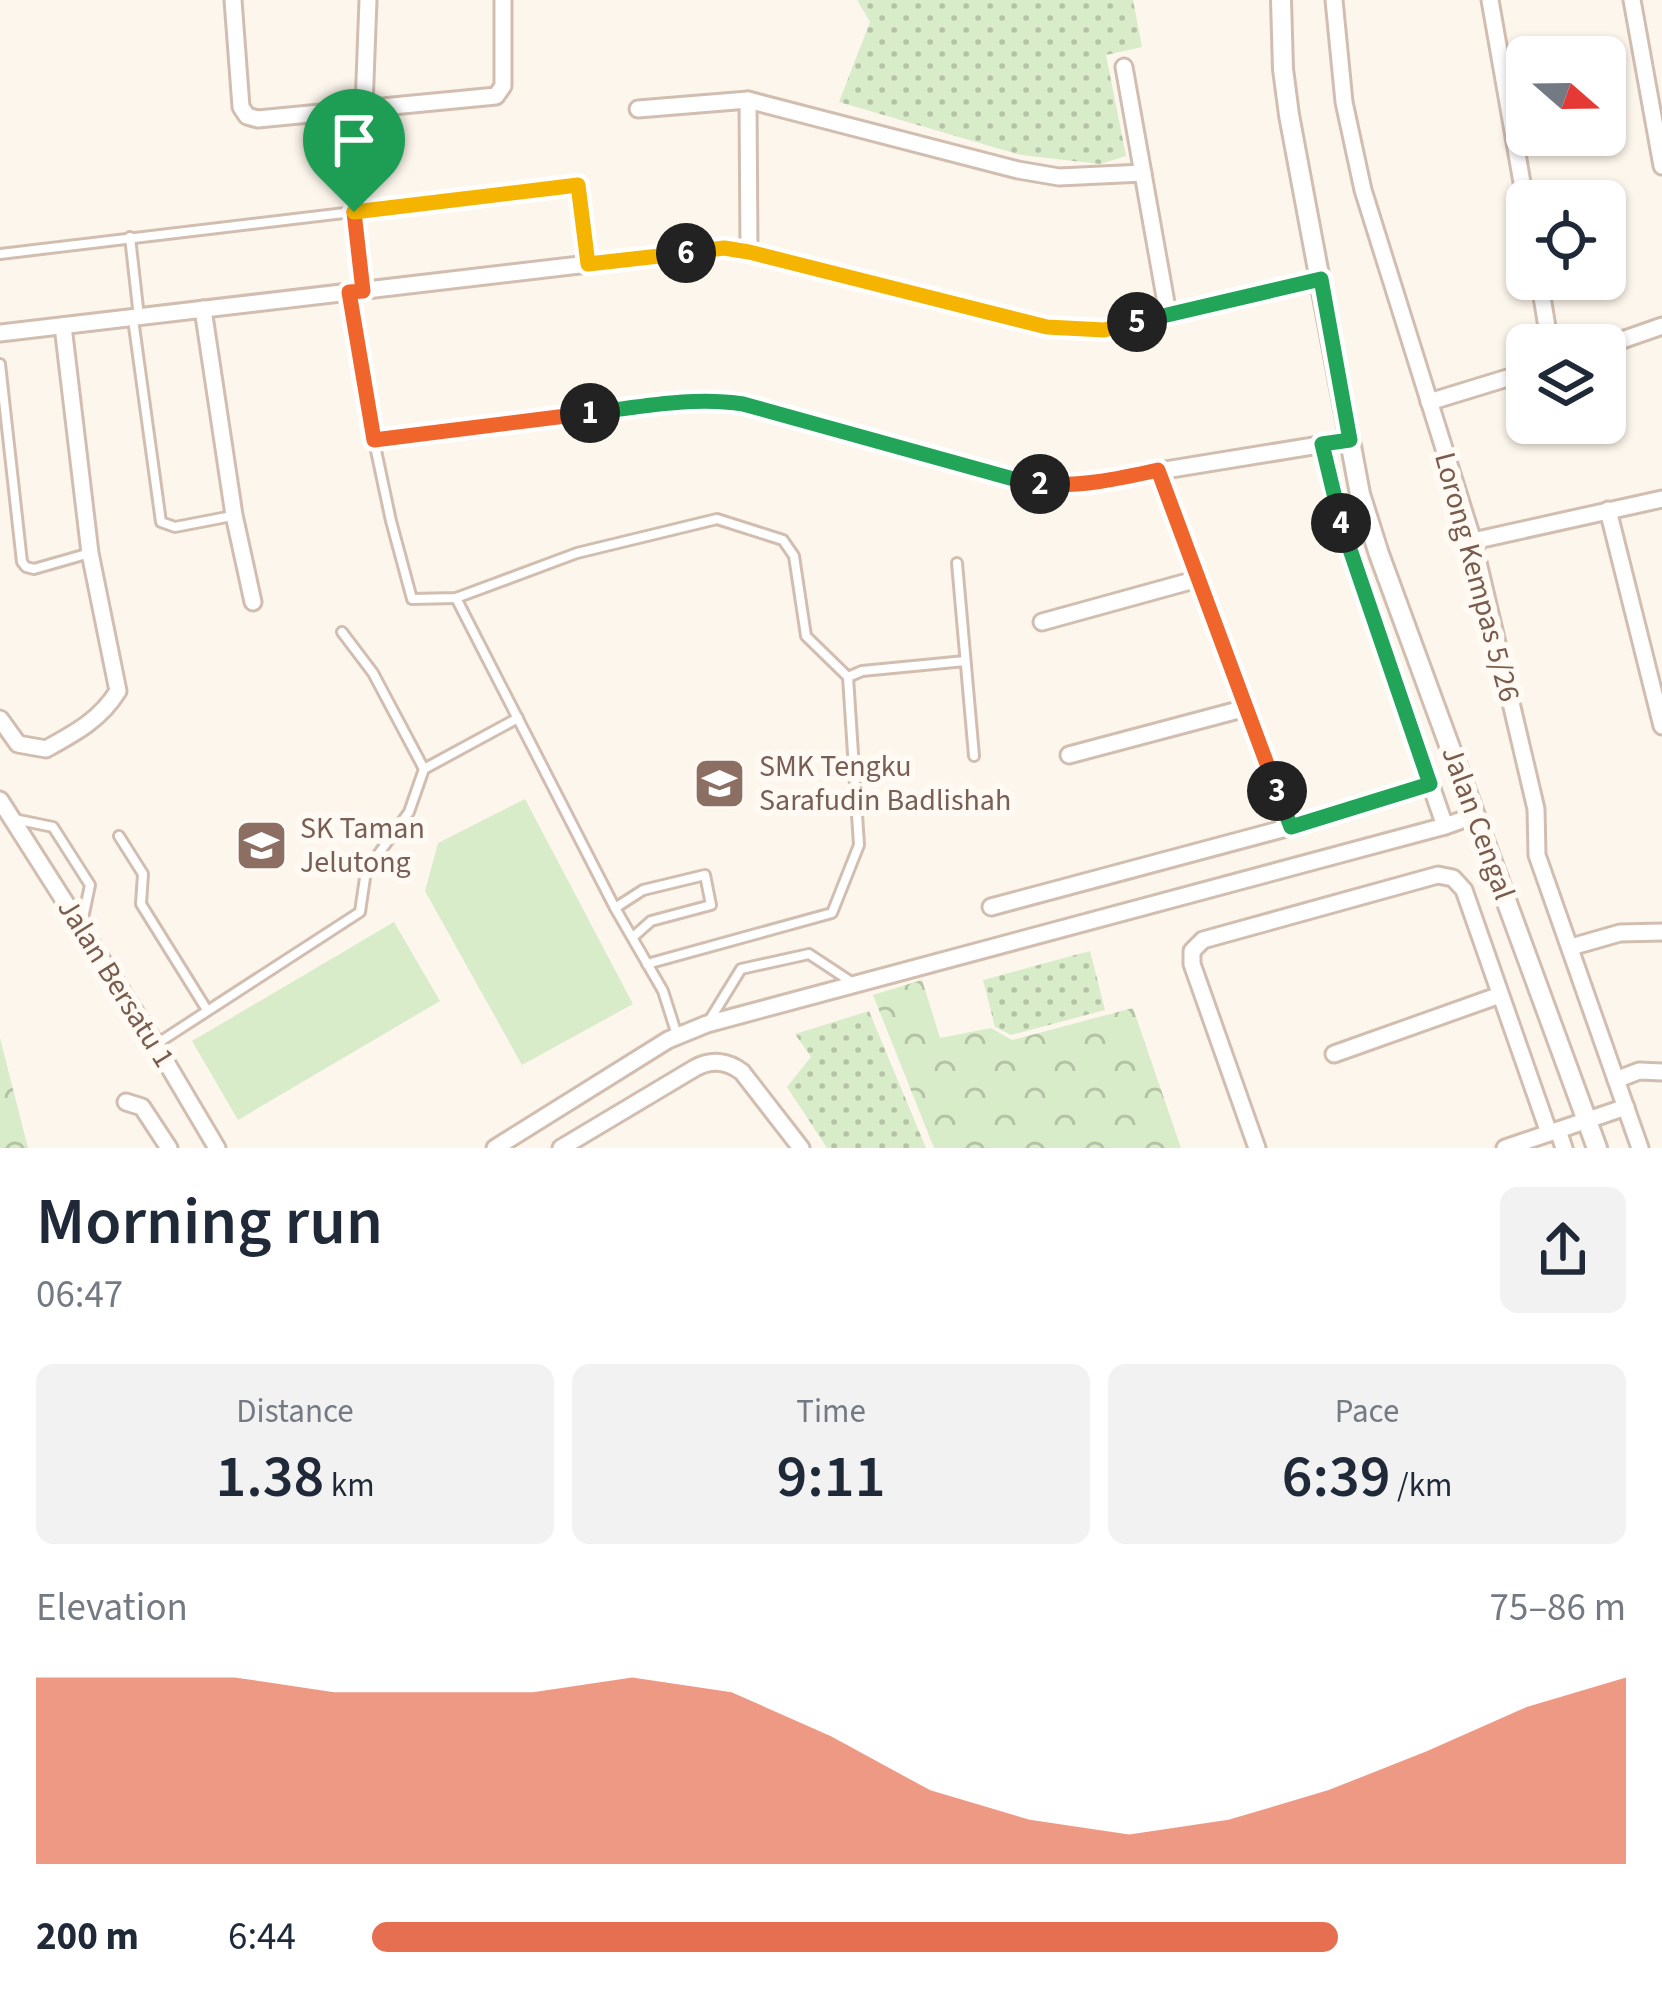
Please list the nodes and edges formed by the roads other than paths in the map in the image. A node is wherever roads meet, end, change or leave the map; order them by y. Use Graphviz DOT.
graph roads {
  1 [pos="233,0"];
  2 [pos="368,0"];
  3 [pos="503,0"];
  4 [pos="1281,0"];
  5 [pos="1334,0"];
  6 [pos="1490,0"];
  7 [pos="1632,0"];
  8 [pos="1124,67"];
  9 [pos="748,100"];
  10 [pos="364,107"];
  11 [pos="638,109"];
  12 [pos="1662,166"];
  13 [pos="1143,173"];
  14 [pos="1522,180"];
  15 [pos="354,212"];
  16 [pos="130,237"];
  17 [pos="749,252"];
  18 [pos="0,254"];
  19 [pos="588,264"];
  20 [pos="1321,279"];
  21 [pos="356,291"];
  22 [pos="202,309"];
  23 [pos="1168,314"];
  24 [pos="136,317"];
  25 [pos="63,326"];
  26 [pos="1662,326"];
  27 [pos="0,333"];
  28 [pos="1626,339"];
  29 [pos="0,364"];
  30 [pos="1506,378"];
  31 [pos="1429,402"];
  32 [pos="374,440"];
  33 [pos="1350,440"];
  34 [pos="1322,444"];
  35 [pos="1158,470"];
  36 [pos="1662,499"];
  37 [pos="1608,510"];
  38 [pos="234,515"];
  39 [pos="1473,541"];
  40 [pos="90,553"];
  41 [pos="957,563"];
  42 [pos="1198,579"];
  43 [pos="456,598"];
  44 [pos="253,602"];
  45 [pos="1042,622"];
  46 [pos="341,632"];
  47 [pos="1640,639"];
  48 [pos="1662,640"];
  49 [pos="965,661"];
  50 [pos="848,677"];
  51 [pos="1246,708"];
  52 [pos="518,718"];
  53 [pos="0,719"];
  54 [pos="1662,726"];
  55 [pos="1069,755"];
  56 [pos="974,756"];
  57 [pos="424,769"];
  58 [pos="1430,784"];
  59 [pos="0,800"];
  60 [pos="1476,814"];
  61 [pos="13,818"];
  62 [pos="1445,826"];
  63 [pos="1291,827"];
  64 [pos="119,836"];
  65 [pos="991,907"];
  66 [pos="615,908"];
  67 [pos="81,927"];
  68 [pos="1662,932"];
  69 [pos="632,938"];
  70 [pos="1570,947"];
  71 [pos="647,964"];
  72 [pos="854,984"];
  73 [pos="1500,995"];
  74 [pos="207,1010"];
  75 [pos="707,1024"];
  76 [pos="677,1037"];
  77 [pos="156,1045"];
  78 [pos="1334,1054"];
  79 [pos="1662,1072"];
  80 [pos="1616,1079"];
  81 [pos="126,1102"];
  82 [pos="1626,1107"];
  83 [pos="1587,1121"];
  84 [pos="1554,1132"];
  85 [pos="169,1148"];
  86 [pos="217,1148"];
  87 [pos="495,1148"];
  88 [pos="561,1148"];
  89 [pos="801,1148"];
  90 [pos="1257,1148"];
  91 [pos="1505,1148"];
  92 [pos="1564,1148"];
  93 [pos="1597,1148"];
  94 [pos="1640,1148"];
  1 -- 10 [label="street"];
  2 -- 10 [label="street"];
  3 -- 10 [label="street"];
  4 -- 20 [label="street, Jalan Cengal"];
  5 -- 31 [label="street, Lorong Kempas 5/26"];
  6 -- 14 [label="street"];
  7 -- 12 [label="street"];
  8 -- 13 [label="street"];
  9 -- 11 [label="street"];
  9 -- 13 [label="street"];
  9 -- 17 [label="street"];
  13 -- 23 [label="street"];
  15 -- 16 [label="lane"];
  15 -- 19 [label="lane"];
  15 -- 21 [label="lane"];
  16 -- 18 [label="lane"];
  16 -- 24 [label="lane"];
  17 -- 19 [label="street"];
  17 -- 23 [label="street"];
  19 -- 21 [label="street"];
  20 -- 23 [label="street"];
  20 -- 33 [label="street, Jalan Cengal"];
  21 -- 22 [label="street"];
  21 -- 32 [label="street"];
  22 -- 24 [label="street"];
  22 -- 38 [label="street"];
  24 -- 25 [label="street"];
  24 -- 38 [label="lane"];
  25 -- 27 [label="street"];
  25 -- 40 [label="street"];
  26 -- 28 [label="street"];
  29 -- 40 [label="lane"];
  30 -- 31 [label="street"];
  31 -- 39 [label="street, Lorong Kempas 5/26"];
  32 -- 35 [label="street"];
  32 -- 43 [label="lane"];
  33 -- 34 [label="street"];
  33 -- 60 [label="street, Jalan Cengal"];
  34 -- 35 [label="street"];
  34 -- 58 [label="street"];
  35 -- 42 [label="street"];
  36 -- 37 [label="street"];
  37 -- 39 [label="street"];
  37 -- 47 [label="street"];
  38 -- 44 [label="street"];
  39 -- 70 [label="street, Lorong Kempas 5/26"];
  40 -- 53 [label="street"];
  41 -- 49 [label="lane"];
  42 -- 45 [label="street"];
  42 -- 51 [label="street"];
  43 -- 50 [label="lane"];
  43 -- 52 [label="lane"];
  46 -- 57 [label="lane"];
  47 -- 48 [label="street"];
  47 -- 54 [label="street"];
  49 -- 50 [label="lane"];
  49 -- 56 [label="lane"];
  50 -- 71 [label="lane"];
  51 -- 55 [label="street"];
  51 -- 63 [label="street"];
  52 -- 57 [label="lane"];
  52 -- 66 [label="lane"];
  57 -- 74 [label="lane"];
  58 -- 62 [label="street"];
  58 -- 63 [label="street"];
  59 -- 61 [label="street, Jalan Bersatu 1"];
  60 -- 62 [label="street"];
  60 -- 83 [label="street, Jalan Cengal"];
  61 -- 67 [label="street, Jalan Bersatu 1"];
  61 -- 67 [label="lane"];
  62 -- 72 [label="street"];
  63 -- 65 [label="street"];
  64 -- 74 [label="lane"];
  66 -- 69 [label="lane"];
  66 -- 69 [label="lane"];
  67 -- 77 [label="street, Jalan Bersatu 1"];
  68 -- 70 [label="street"];
  69 -- 71 [label="lane"];
  70 -- 80 [label="street, Lorong Kempas 5/26"];
  71 -- 76 [label="lane"];
  72 -- 75 [label="street"];
  72 -- 75 [label="lane"];
  73 -- 78 [label="street"];
  73 -- 84 [label="street"];
  73 -- 90 [label="street"];
  74 -- 77 [label="lane"];
  75 -- 76 [label="street"];
  76 -- 87 [label="street"];
  77 -- 86 [label="street, Jalan Bersatu 1"];
  79 -- 80 [label="street"];
  80 -- 82 [label="street, Lorong Kempas 5/26"];
  81 -- 85 [label="street"];
  82 -- 83 [label="street"];
  82 -- 94 [label="street, Lorong Kempas 5/26"];
  83 -- 84 [label="street"];
  83 -- 93 [label="street, Jalan Cengal"];
  84 -- 91 [label="street"];
  84 -- 92 [label="street"];
  88 -- 89 [label="street"];
}
